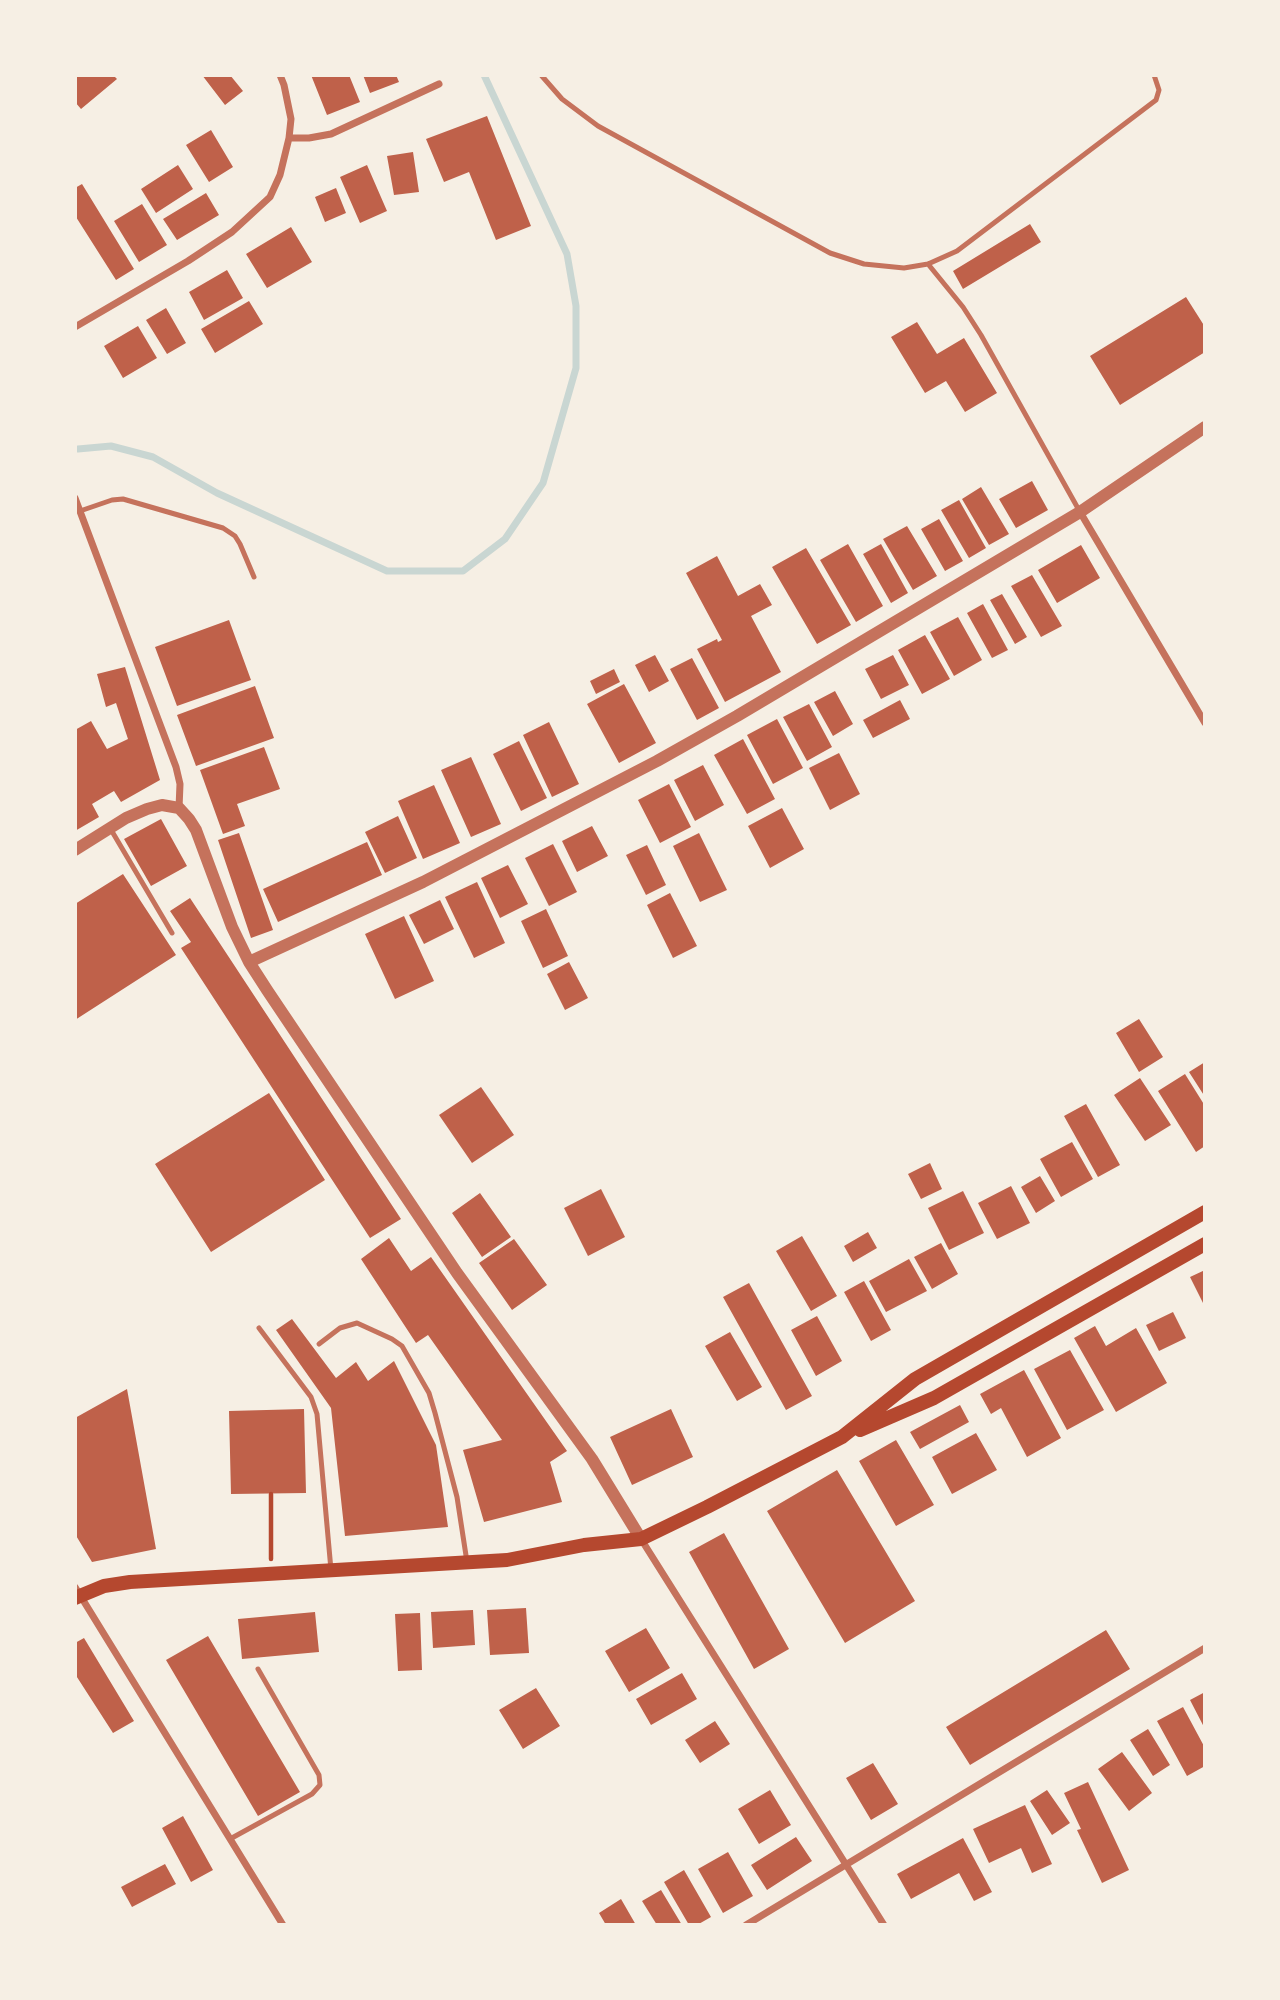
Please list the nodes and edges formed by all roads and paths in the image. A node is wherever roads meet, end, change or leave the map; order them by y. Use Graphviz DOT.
graph roads {
  1 [pos="280,75"];
  2 [pos="541,75"];
  3 [pos="1154,75"];
  4 [pos="439,84"];
  5 [pos="289,138"];
  6 [pos="928,264"];
  7 [pos="75,327"];
  8 [pos="1205,427"];
  9 [pos="75,498"];
  10 [pos="80,511"];
  11 [pos="1080,512"];
  12 [pos="254,577"];
  13 [pos="1205,723"];
  14 [pos="179,808"];
  15 [pos="110,828"];
  16 [pos="75,850"];
  17 [pos="172,933"];
  18 [pos="249,962"];
  19 [pos="1205,1212"];
  20 [pos="1205,1244"];
  21 [pos="259,1328"];
  22 [pos="319,1344"];
  23 [pos="842,1437"];
  24 [pos="271,1494"];
  25 [pos="640,1539"];
  26 [pos="467,1562"];
  27 [pos="331,1570"];
  28 [pos="271,1574"];
  29 [pos="77,1593"];
  30 [pos="1205,1648"];
  31 [pos="258,1670"];
  32 [pos="230,1839"];
  33 [pos="847,1864"];
  34 [pos="283,1925"];
  35 [pos="746,1925"];
  36 [pos="884,1925"];
  1 -- 5 [label="street"];
  2 -- 6 [label="lane"];
  3 -- 6 [label="lane"];
  4 -- 5 [label="street"];
  5 -- 7 [label="street"];
  6 -- 11 [label="lane"];
  8 -- 11 [label="street"];
  9 -- 10 [label="street"];
  10 -- 12 [label="lane"];
  10 -- 14 [label="street"];
  11 -- 13 [label="street"];
  11 -- 18 [label="street"];
  14 -- 15 [label="street"];
  14 -- 18 [label="street"];
  15 -- 16 [label="street"];
  15 -- 17 [label="lane"];
  18 -- 25 [label="street"];
  19 -- 23 [label="main road"];
  20 -- 23 [label="main road"];
  21 -- 27 [label="lane"];
  22 -- 26 [label="lane"];
  23 -- 25 [label="main road"];
  24 -- 28 [label="path"];
  25 -- 26 [label="main road"];
  25 -- 33 [label="street"];
  26 -- 27 [label="main road"];
  27 -- 28 [label="main road"];
  28 -- 29 [label="main road"];
  29 -- 32 [label="street"];
  30 -- 33 [label="street"];
  31 -- 32 [label="lane"];
  32 -- 34 [label="street"];
  33 -- 35 [label="street"];
  33 -- 36 [label="street"];
}
